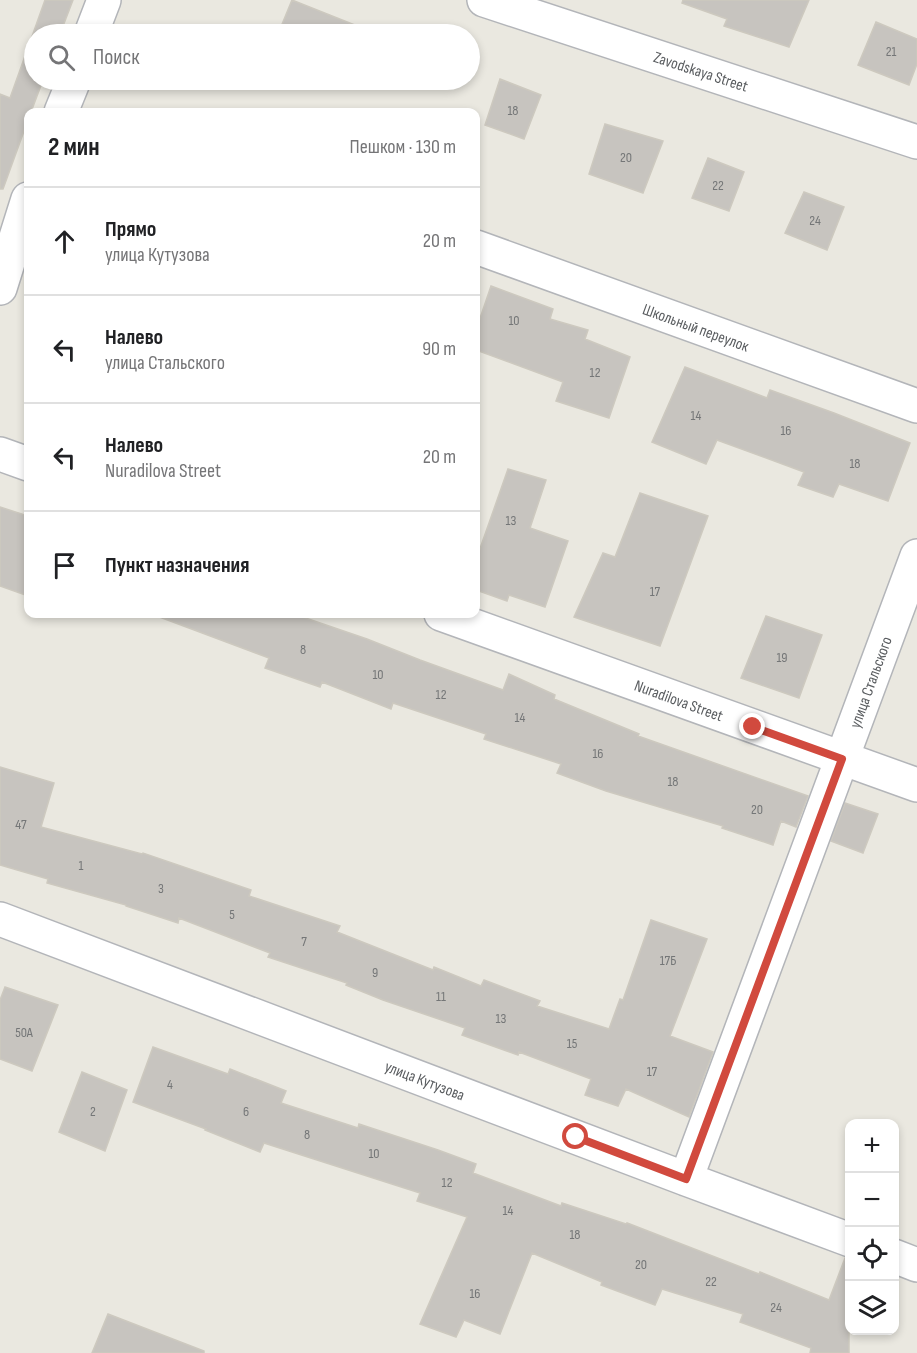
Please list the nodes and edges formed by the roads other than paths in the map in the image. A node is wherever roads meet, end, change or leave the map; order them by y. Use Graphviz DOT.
graph roads {
  1 [pos="104,0"];
  2 [pos="484,0"];
  3 [pos="95,24"];
  4 [pos="70,90"];
  5 [pos="63,108"];
  6 [pos="917,142"];
  7 [pos="18,198"];
  8 [pos="480,249"];
  9 [pos="0,288"];
  10 [pos="917,406"];
  11 [pos="0,454"];
  12 [pos="24,463"];
  13 [pos="917,556"];
  14 [pos="452,618"];
  15 [pos="842,759"];
  16 [pos="917,785"];
  17 [pos="0,920"];
  18 [pos="686,1179"];
  19 [pos="845,1239"];
  20 [pos="899,1258"];
  21 [pos="917,1265"];
  1 -- 3 [label="street"];
  2 -- 6 [label="street, Zavodskaya Street"];
  4 -- 5 [label="street"];
  7 -- 9 [label="street"];
  8 -- 10 [label="street, Школьный переулок"];
  11 -- 12 [label="street"];
  13 -- 15 [label="street, улица Стальского"];
  14 -- 15 [label="street, Nuradilova Street"];
  15 -- 16 [label="street, Nuradilova Street"];
  15 -- 18 [label="street, улица Стальского"];
  17 -- 18 [label="street, улица Кутузова"];
  18 -- 19 [label="street, улица Кутузова"];
  20 -- 21 [label="street"];
}
